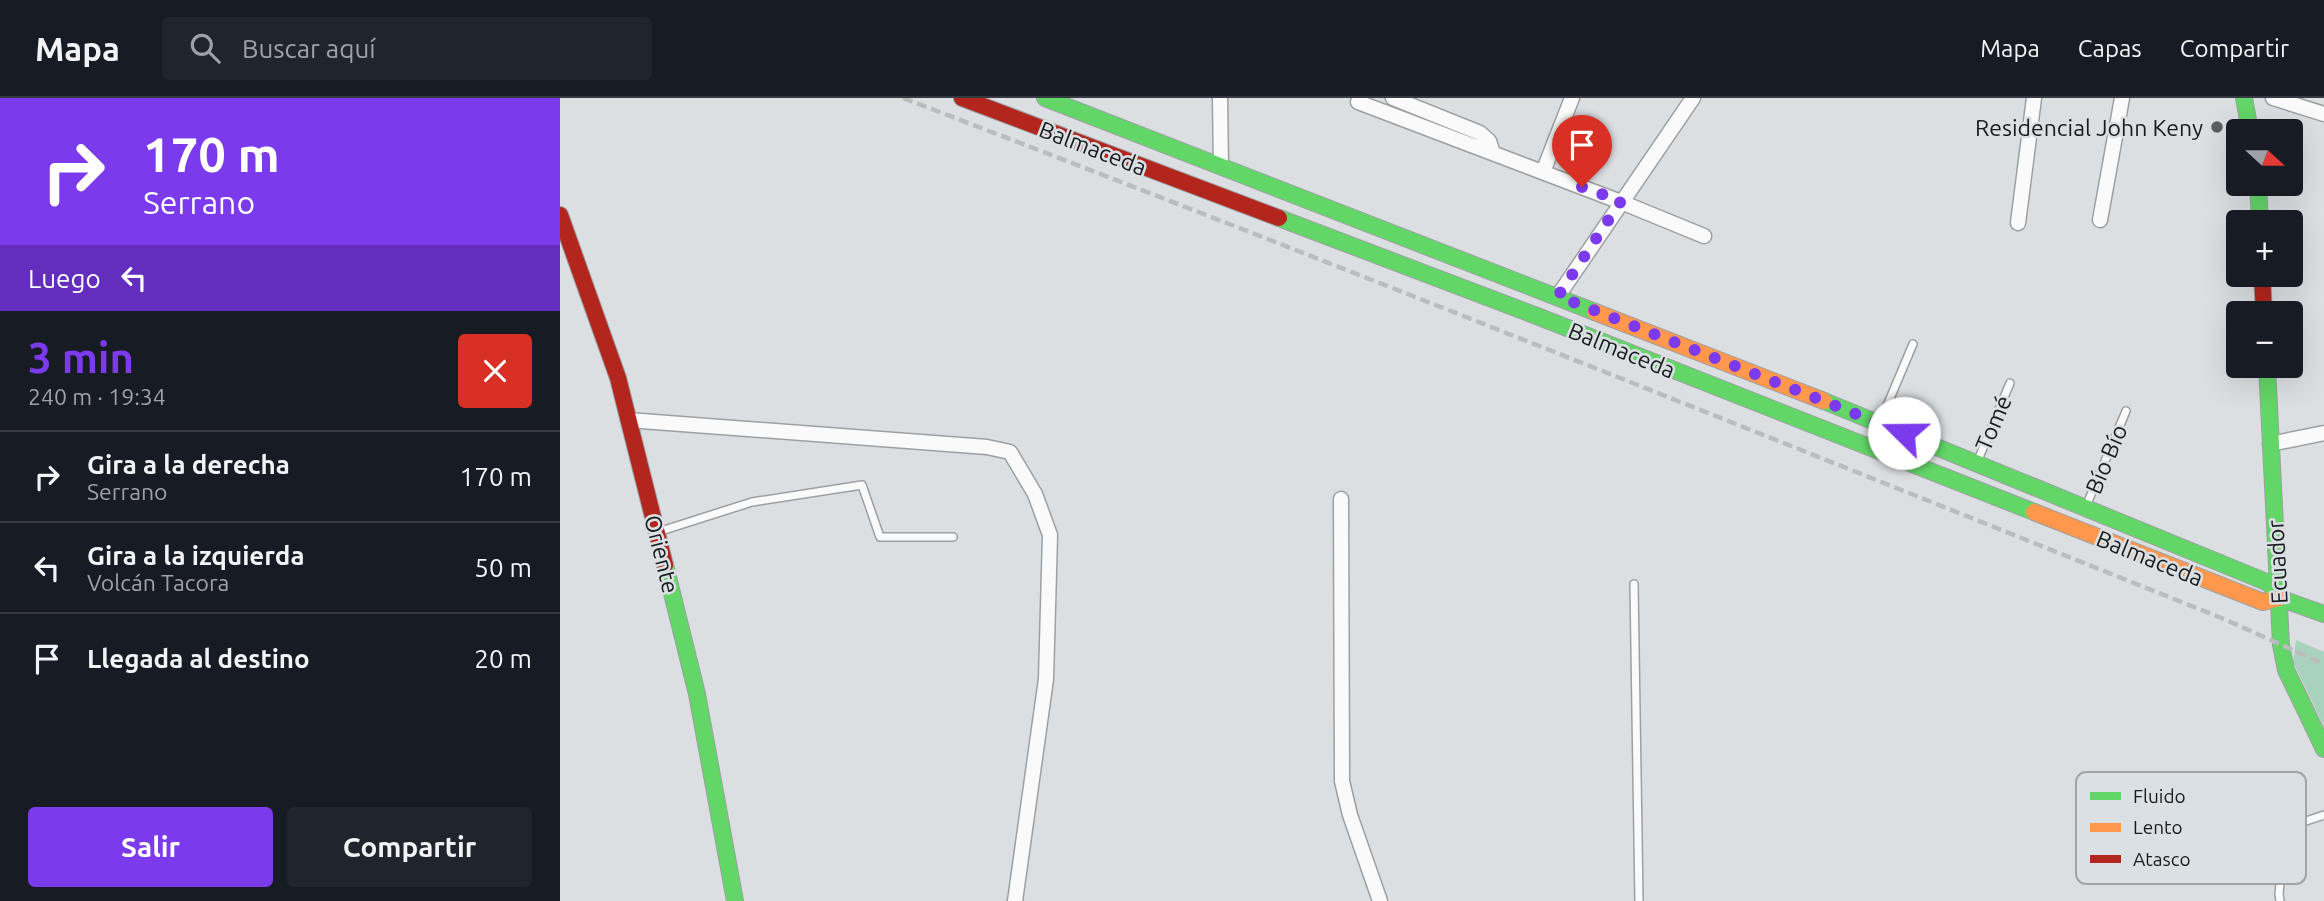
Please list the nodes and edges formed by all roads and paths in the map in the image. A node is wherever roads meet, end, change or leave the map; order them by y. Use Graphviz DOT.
graph roads {
  1 [pos="962,98"];
  2 [pos="1048,98"];
  3 [pos="1220,98"];
  4 [pos="1370,98"];
  5 [pos="1393,98"];
  6 [pos="1572,98"];
  7 [pos="1693,98"];
  8 [pos="2034,98"];
  9 [pos="2122,98"];
  10 [pos="2244,98"];
  11 [pos="2273,98"];
  12 [pos="2324,114"];
  13 [pos="2248,119"];
  14 [pos="1493,153"];
  15 [pos="1221,167"];
  16 [pos="1543,172"];
  17 [pos="1621,201"];
  18 [pos="560,215"];
  19 [pos="2101,220"];
  20 [pos="2018,223"];
  21 [pos="1704,236"];
  22 [pos="1558,296"];
  23 [pos="1913,344"];
  24 [pos="2267,378"];
  25 [pos="2010,383"];
  26 [pos="2126,411"];
  27 [pos="628,420"];
  28 [pos="1879,423"];
  29 [pos="2324,433"];
  30 [pos="2270,444"];
  31 [pos="1977,462"];
  32 [pos="1341,499"];
  33 [pos="2085,507"];
  34 [pos="657,532"];
  35 [pos="953,537"];
  36 [pos="1634,583"];
  37 [pos="2279,598"];
  38 [pos="2324,614"];
  39 [pos="2324,749"];
  40 [pos="2324,816"];
  41 [pos="2306,821"];
  42 [pos="735,901"];
  43 [pos="1015,901"];
  44 [pos="1380,901"];
  45 [pos="1639,901"];
  1 -- 37 [label="main road, Balmaceda"];
  2 -- 15 [label="main road, Balmaceda"];
  3 -- 15 [label="street"];
  4 -- 14 [label="street"];
  5 -- 14 [label="street"];
  6 -- 16 [label="street"];
  7 -- 17 [label="street"];
  8 -- 20 [label="street"];
  9 -- 19 [label="street"];
  10 -- 13 [label="main road"];
  11 -- 12 [label="street"];
  14 -- 16 [label="street"];
  15 -- 22 [label="main road, Balmaceda"];
  16 -- 17 [label="street"];
  17 -- 21 [label="street"];
  17 -- 22 [label="street"];
  18 -- 27 [label="main road, Oriente"];
  22 -- 28 [label="main road, Balmaceda"];
  23 -- 28 [label="lane"];
  24 -- 30 [label="main road, Ecuador"];
  25 -- 31 [label="lane, Tomé"];
  26 -- 33 [label="lane, Bío Bío"];
  27 -- 34 [label="main road, Oriente"];
  27 -- 43 [label="street"];
  28 -- 31 [label="main road, Balmaceda"];
  29 -- 30 [label="street"];
  30 -- 37 [label="main road, Ecuador"];
  31 -- 33 [label="main road, Balmaceda"];
  32 -- 44 [label="street"];
  33 -- 37 [label="main road, Balmaceda"];
  34 -- 35 [label="lane"];
  34 -- 42 [label="main road, Oriente"];
  36 -- 45 [label="lane"];
  37 -- 38 [label="main road, Balmaceda"];
  37 -- 39 [label="main road, Ecuador"];
  40 -- 41 [label="lane"];
}
